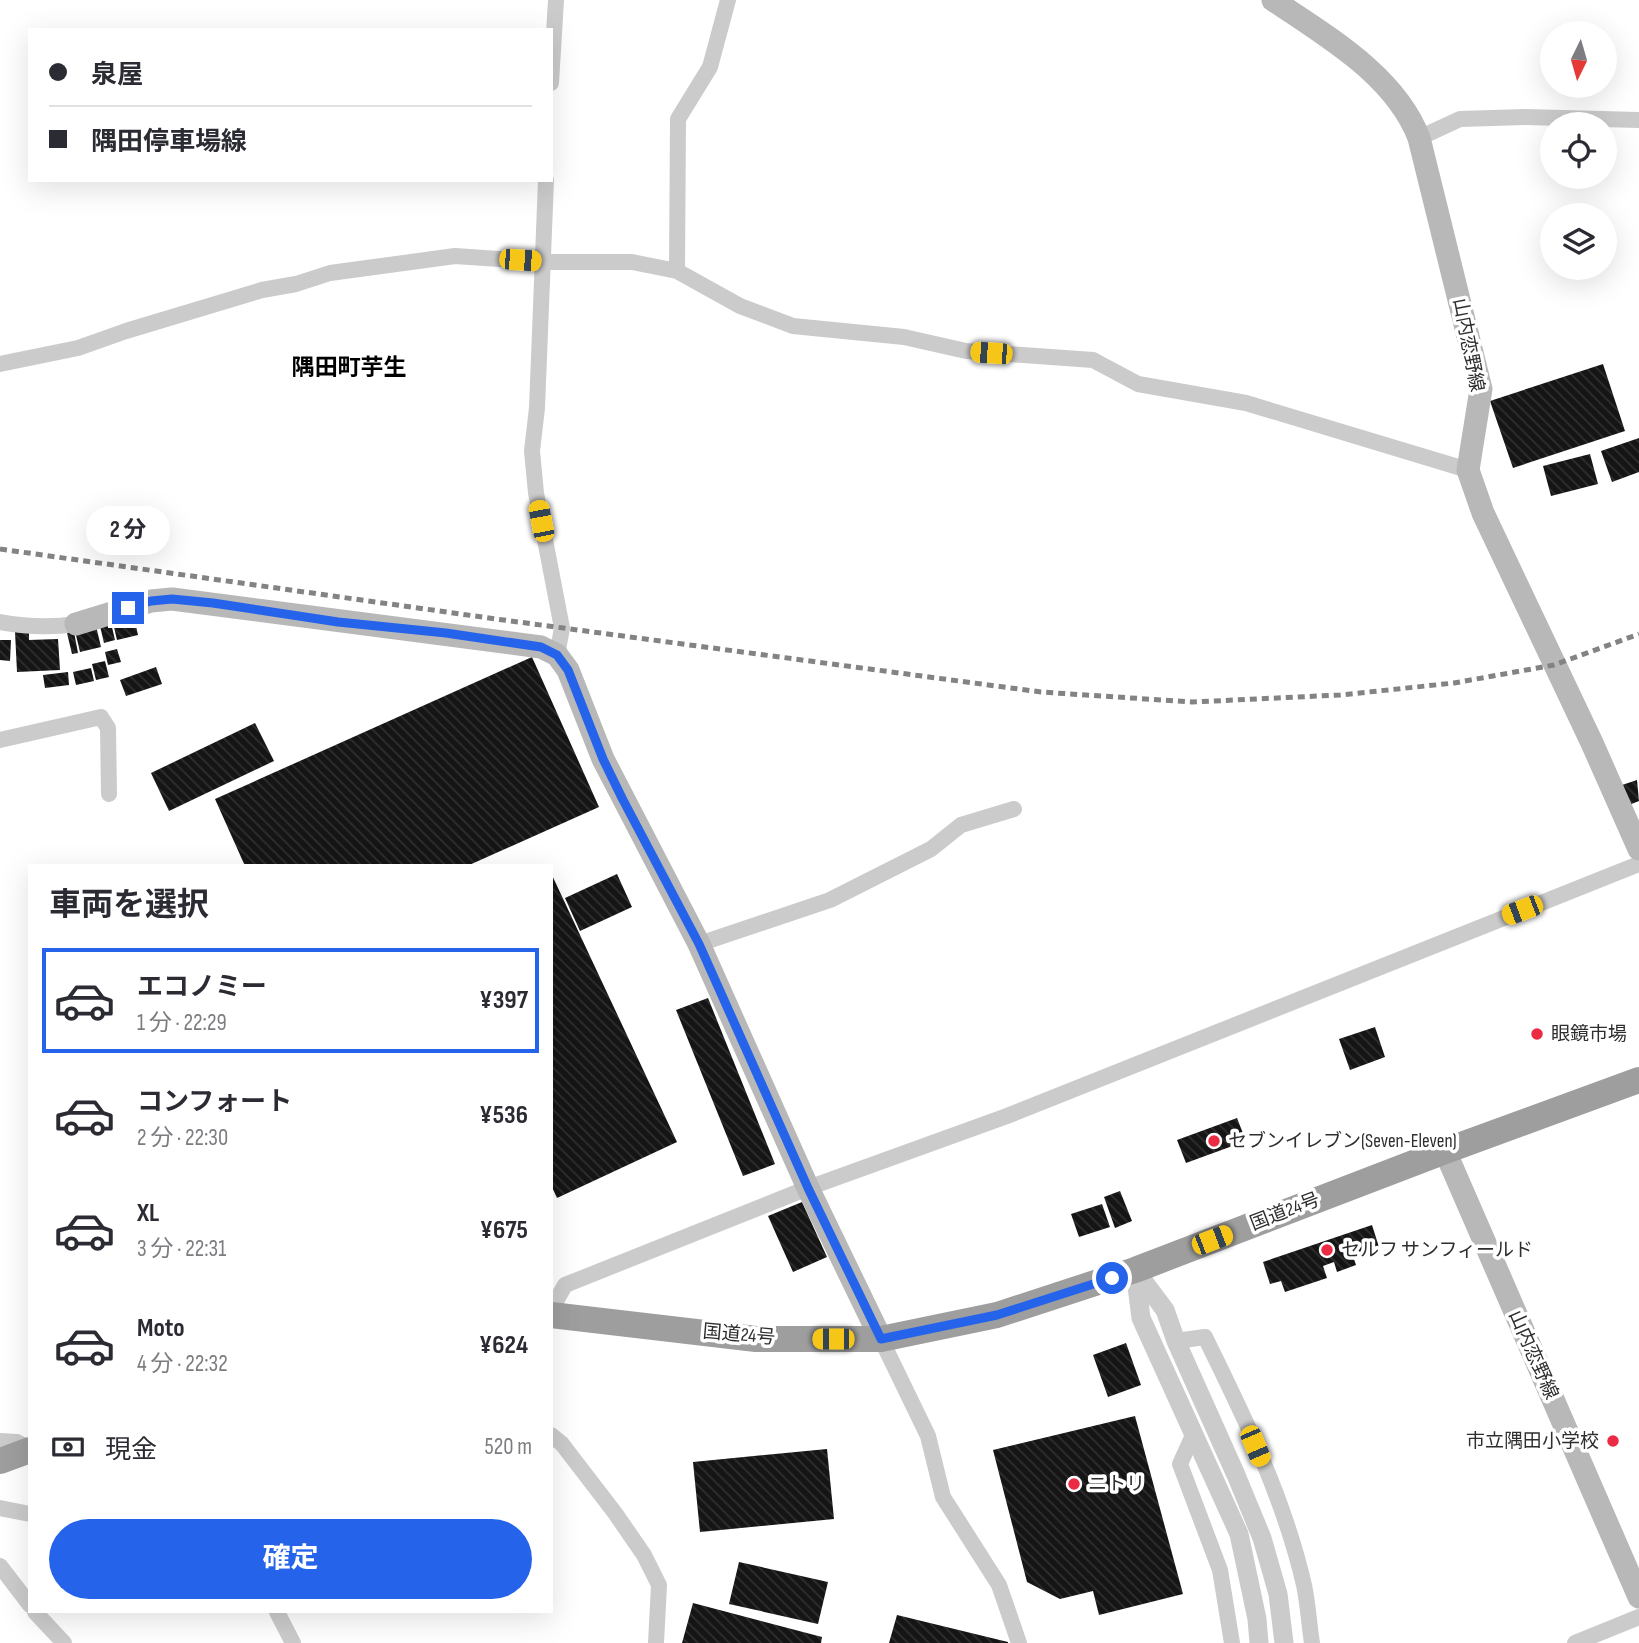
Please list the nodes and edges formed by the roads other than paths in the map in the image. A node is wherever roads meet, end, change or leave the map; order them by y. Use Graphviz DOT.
graph roads {
  1 [pos="556,0"];
  2 [pos="728,0"];
  3 [pos="1273,0"];
  4 [pos="553,50"];
  5 [pos="1639,120"];
  6 [pos="1419,138"];
  7 [pos="546,182"];
  8 [pos="542,262"];
  9 [pos="677,271"];
  10 [pos="0,364"];
  11 [pos="1468,470"];
  12 [pos="0,622"];
  13 [pos="76,624"];
  14 [pos="557,655"];
  15 [pos="0,740"];
  16 [pos="109,794"];
  17 [pos="1014,809"];
  18 [pos="1639,849"];
  19 [pos="1639,864"];
  20 [pos="699,944"];
  21 [pos="1639,1080"];
  22 [pos="1445,1151"];
  23 [pos="808,1188"];
  24 [pos="1135,1270"];
  25 [pos="553,1309"];
  26 [pos="553,1313"];
  27 [pos="881,1339"];
  28 [pos="1176,1340"];
  29 [pos="1194,1433"];
  30 [pos="553,1437"];
  31 [pos="0,1441"];
  32 [pos="28,1449"];
  33 [pos="28,1451"];
  34 [pos="0,1461"];
  35 [pos="0,1508"];
  36 [pos="28,1514"];
  37 [pos="0,1566"];
  38 [pos="1639,1597"];
  39 [pos="28,1602"];
  40 [pos="36,1613"];
  41 [pos="278,1613"];
  42 [pos="1639,1617"];
  43 [pos="64,1643"];
  44 [pos="293,1643"];
  45 [pos="656,1643"];
  46 [pos="1019,1643"];
  47 [pos="1232,1643"];
  48 [pos="1259,1643"];
  49 [pos="1284,1643"];
  50 [pos="1312,1643"];
  51 [pos="1575,1643"];
  1 -- 4 [label="street"];
  2 -- 9 [label="street"];
  3 -- 6 [label="main road, 山内恋野線"];
  5 -- 6 [label="street"];
  6 -- 11 [label="main road, 山内恋野線"];
  7 -- 8 [label="street"];
  8 -- 9 [label="street"];
  8 -- 10 [label="street"];
  8 -- 14 [label="street"];
  9 -- 11 [label="street"];
  11 -- 18 [label="main road, 山内恋野線"];
  12 -- 13 [label="street"];
  13 -- 14 [label="main road"];
  14 -- 20 [label="main road"];
  15 -- 16 [label="street"];
  17 -- 20 [label="street"];
  19 -- 23 [label="street"];
  20 -- 23 [label="main road"];
  21 -- 22 [label="highway, 国道24号"];
  22 -- 24 [label="highway, 国道24号"];
  22 -- 38 [label="main road, 山内恋野線"];
  23 -- 25 [label="street"];
  23 -- 27 [label="main road"];
  24 -- 27 [label="highway, 国道24号"];
  24 -- 28 [label="street"];
  24 -- 29 [label="street"];
  26 -- 27 [label="highway, 国道24号"];
  27 -- 46 [label="street"];
  28 -- 49 [label="street"];
  28 -- 50 [label="street"];
  29 -- 47 [label="street"];
  29 -- 48 [label="street"];
  30 -- 45 [label="street"];
  31 -- 32 [label="street"];
  33 -- 34 [label="highway"];
  35 -- 36 [label="street"];
  37 -- 39 [label="street"];
  40 -- 43 [label="street"];
  41 -- 44 [label="street"];
  42 -- 51 [label="street"];
}
